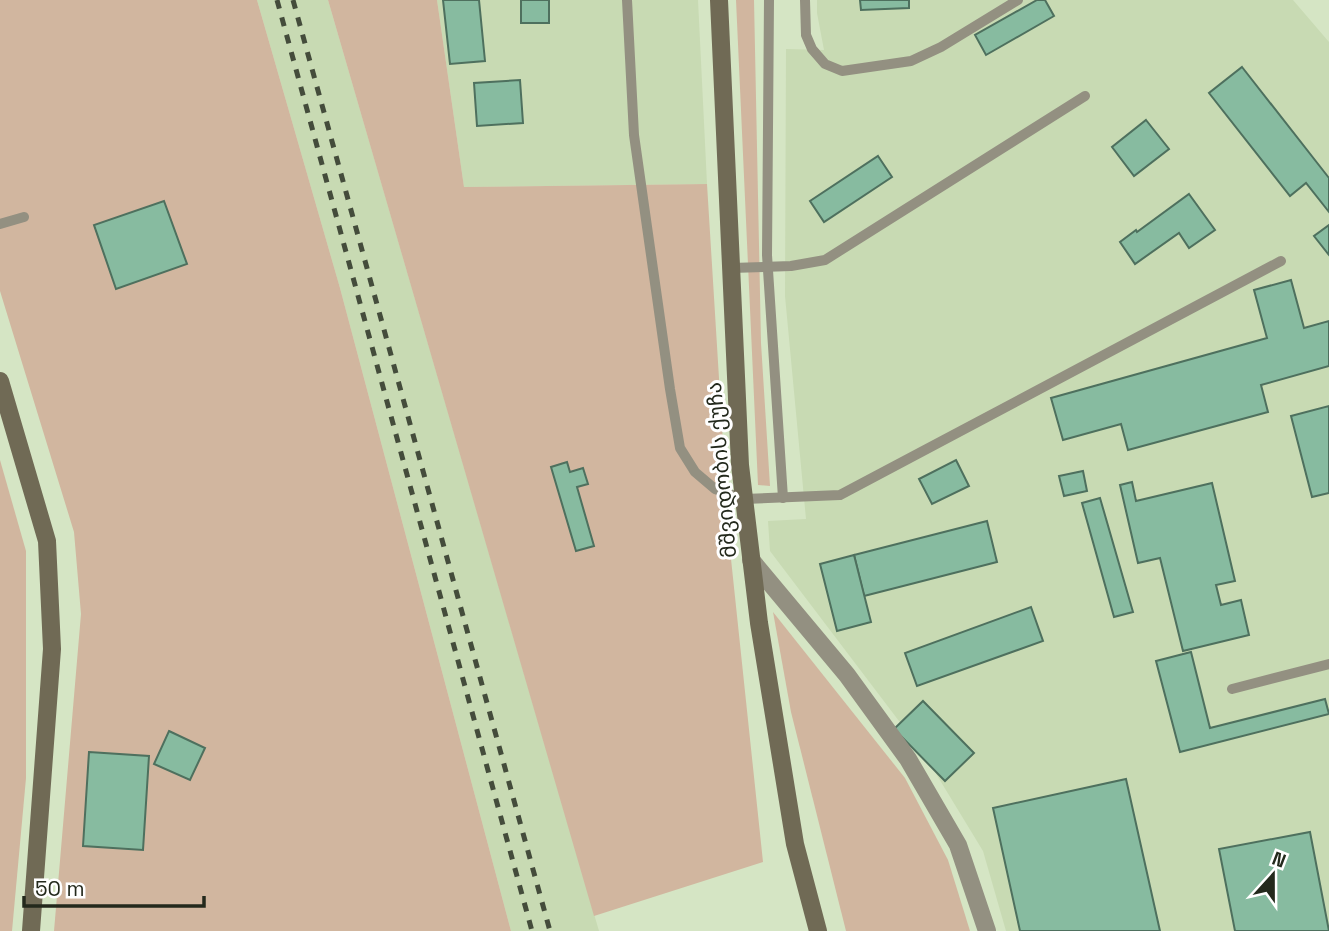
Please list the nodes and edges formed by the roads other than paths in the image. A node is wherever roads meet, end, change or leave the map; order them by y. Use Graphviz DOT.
graph roads {
  1 [pos="627,0"];
  2 [pos="719,0"];
  3 [pos="769,0"];
  4 [pos="805,0"];
  5 [pos="1018,0"];
  6 [pos="1085,96"];
  7 [pos="24,217"];
  8 [pos="0,224"];
  9 [pos="1281,261"];
  10 [pos="768,267"];
  11 [pos="731,268"];
  12 [pos="0,382"];
  13 [pos="783,498"];
  14 [pos="744,499"];
  15 [pos="751,560"];
  16 [pos="1329,664"];
  17 [pos="1232,689"];
  18 [pos="31,931"];
  19 [pos="818,931"];
  20 [pos="987,931"];
  1 -- 14 [label="lane"];
  2 -- 11 [label="main road, მშვიდობის ქუჩა"];
  3 -- 10 [label="lane"];
  4 -- 5 [label="lane"];
  6 -- 10 [label="lane"];
  7 -- 8 [label="lane"];
  9 -- 13 [label="lane"];
  10 -- 11 [label="lane"];
  10 -- 13 [label="lane"];
  11 -- 14 [label="main road, მშვიდობის ქუჩა"];
  12 -- 18 [label="main road"];
  13 -- 14 [label="lane"];
  14 -- 15 [label="main road, მშვიდობის ქუჩა"];
  15 -- 19 [label="main road, მშვიდობის ქუჩა"];
  15 -- 20 [label="street"];
  16 -- 17 [label="lane"];
}
